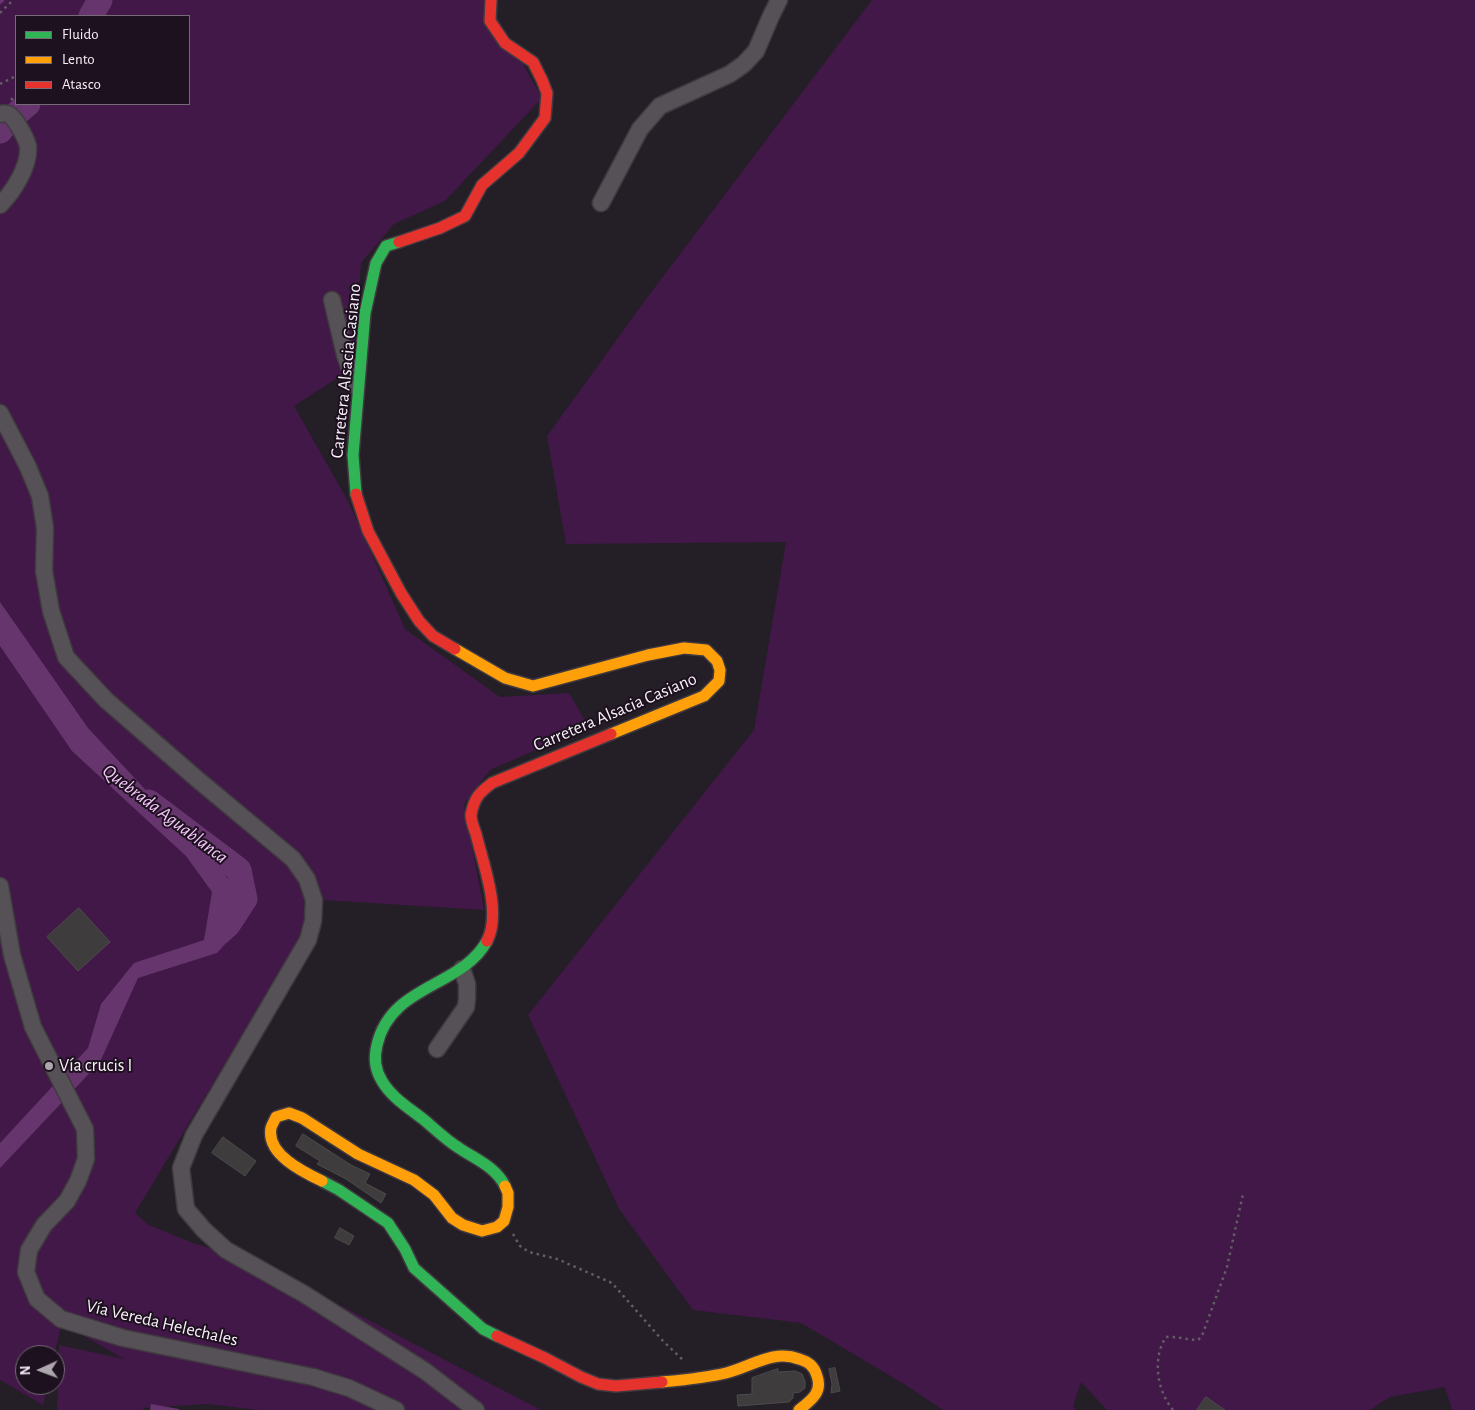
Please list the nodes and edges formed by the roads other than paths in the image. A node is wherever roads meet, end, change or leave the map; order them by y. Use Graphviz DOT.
graph roads {
  1 [pos="491,0"];
  2 [pos="779,0"];
  3 [pos="10,119"];
  4 [pos="601,203"];
  5 [pos="0,205"];
  6 [pos="332,300"];
  7 [pos="358,393"];
  8 [pos="0,413"];
  9 [pos="0,886"];
  10 [pos="462,969"];
  11 [pos="437,1049"];
  12 [pos="396,1410"];
  13 [pos="476,1410"];
  14 [pos="799,1410"];
  1 -- 7 [label="street, Carretera Alsacia Casiano"];
  2 -- 4 [label="street"];
  3 -- 5 [label="street"];
  6 -- 7 [label="street"];
  7 -- 10 [label="street, Carretera Alsacia Casiano"];
  8 -- 13 [label="street"];
  9 -- 12 [label="street, Vía Vereda Helechales"];
  10 -- 11 [label="street"];
  10 -- 14 [label="street, Carretera Alsacia Casiano"];
}
